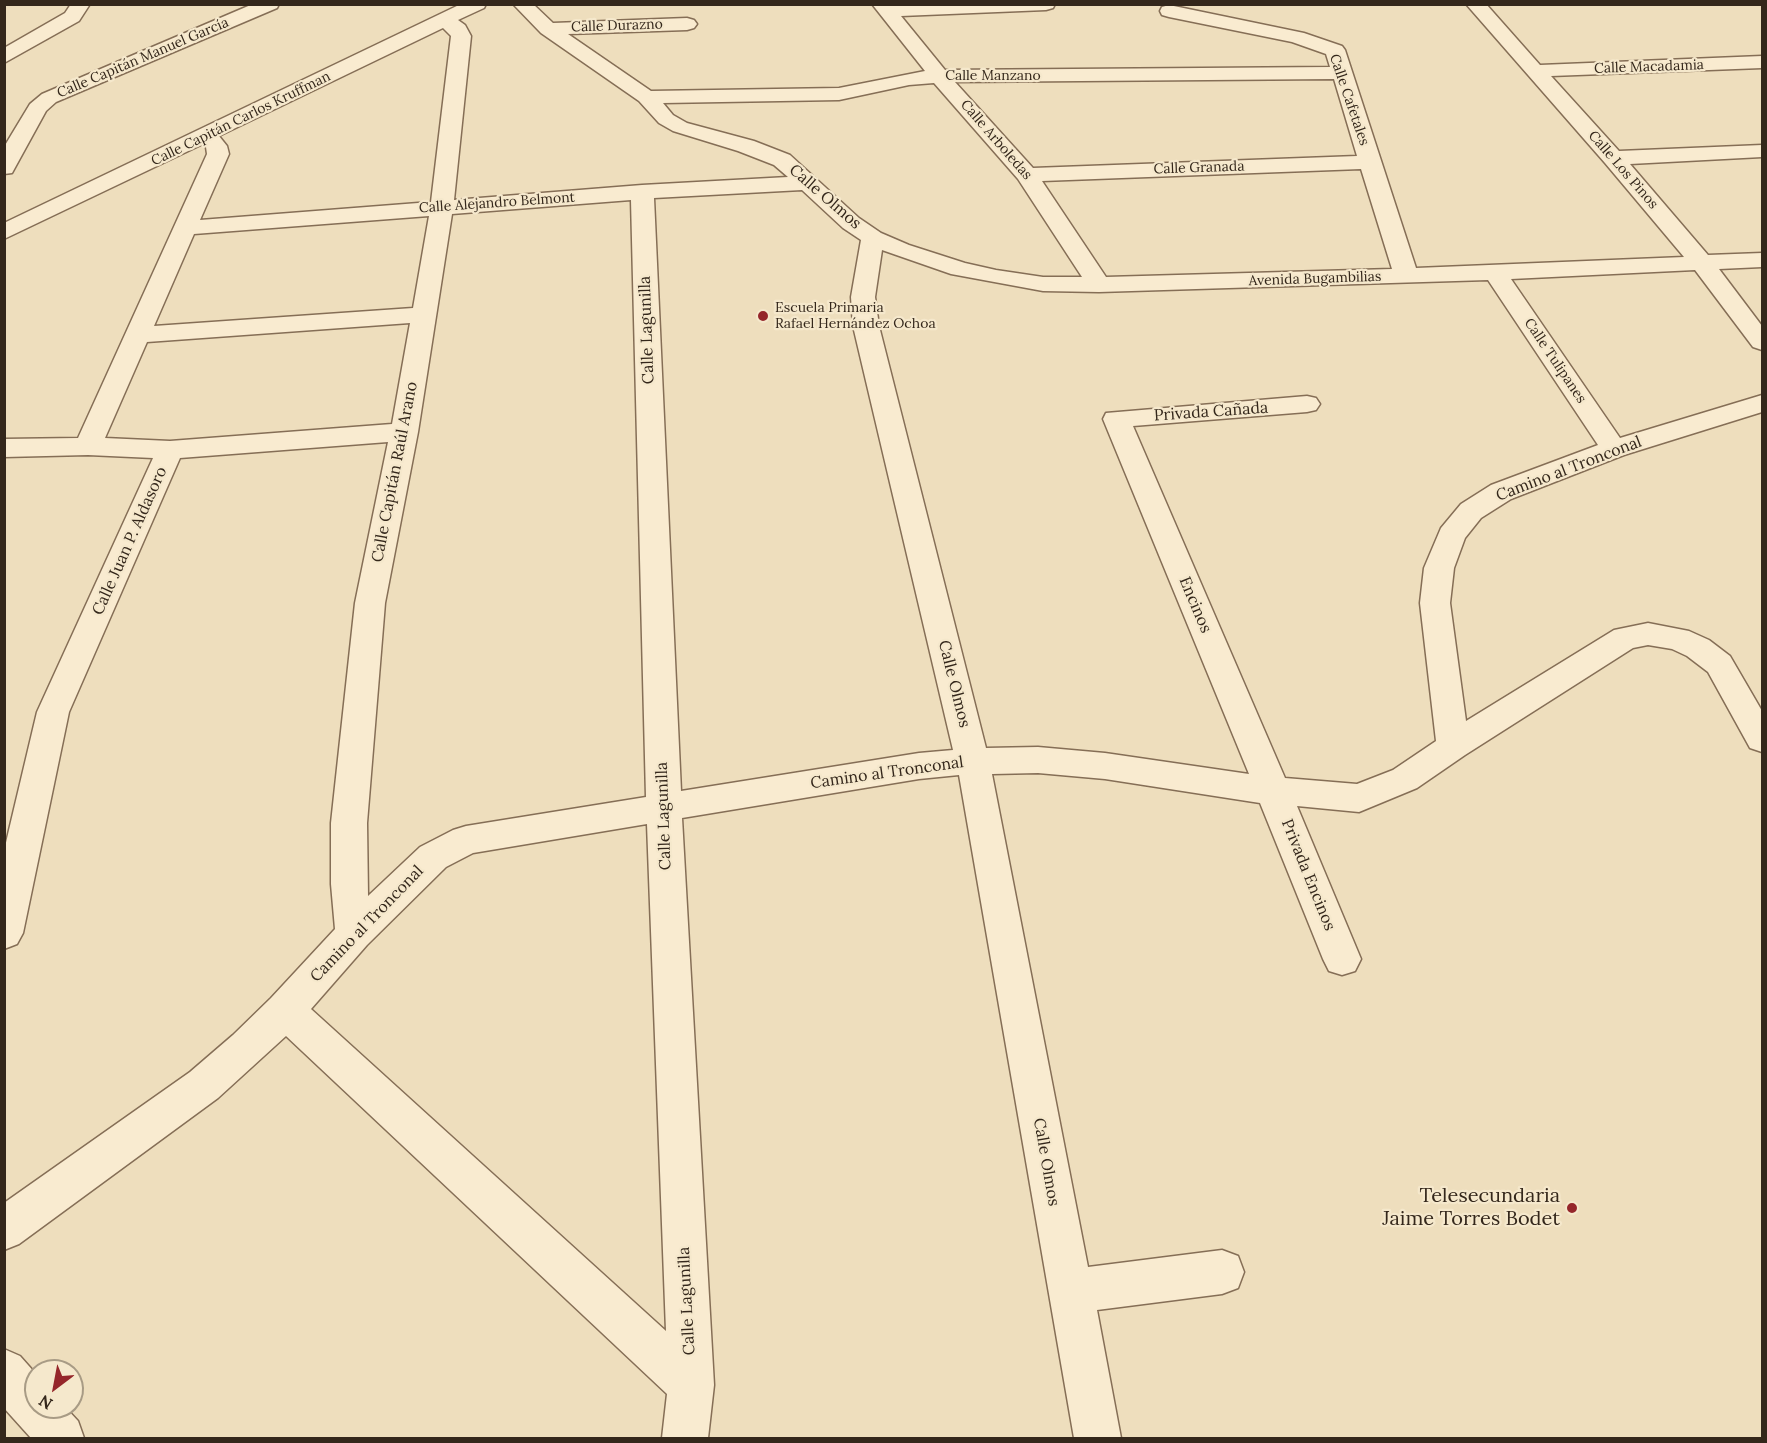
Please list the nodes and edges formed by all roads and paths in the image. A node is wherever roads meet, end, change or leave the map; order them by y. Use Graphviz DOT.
graph roads {
  1 [pos="270,4"];
  2 [pos="477,4"];
  3 [pos="522,4"];
  4 [pos="1046,4"];
  5 [pos="1475,4"];
  6 [pos="1025,6"];
  7 [pos="883,8"];
  8 [pos="76,11"];
  9 [pos="1170,11"];
  10 [pos="444,20"];
  11 [pos="687,24"];
  12 [pos="548,29"];
  13 [pos="4,57"];
  14 [pos="1762,62"];
  15 [pos="1536,71"];
  16 [pos="1342,73"];
  17 [pos="939,76"];
  18 [pos="646,97"];
  19 [pos="207,136"];
  20 [pos="1762,152"];
  21 [pos="1613,158"];
  22 [pos="1370,162"];
  23 [pos="4,168"];
  24 [pos="1027,175"];
  25 [pos="808,183"];
  26 [pos="642,192"];
  27 [pos="442,207"];
  28 [pos="187,228"];
  29 [pos="4,232"];
  30 [pos="873,238"];
  31 [pos="1762,260"];
  32 [pos="1702,263"];
  33 [pos="1495,273"];
  34 [pos="1406,276"];
  35 [pos="1099,285"];
  36 [pos="423,315"];
  37 [pos="139,335"];
  38 [pos="1762,342"];
  39 [pos="1762,403"];
  40 [pos="1306,404"];
  41 [pos="1116,419"];
  42 [pos="404,432"];
  43 [pos="88,446"];
  44 [pos="4,448"];
  45 [pos="1614,449"];
  46 [pos="170,450"];
  47 [pos="1762,739"];
  48 [pos="1453,746"];
  49 [pos="973,760"];
  50 [pos="1274,791"];
  51 [pos="663,809"];
  52 [pos="4,933"];
  53 [pos="354,934"];
  54 [pos="1342,959"];
  55 [pos="285,1010"];
  56 [pos="4,1229"];
  57 [pos="1222,1272"];
  58 [pos="1070,1291"];
  59 [pos="4,1372"];
  60 [pos="691,1385"];
  61 [pos="61,1438"];
  62 [pos="685,1438"];
  63 [pos="1098,1438"];
  1 -- 23 [label="street, Calle Capitán Manuel García"];
  2 -- 10 [label="street, Calle Capitán Carlos Kruffman"];
  3 -- 12 [label="street, Calle Olmos"];
  4 -- 6 [label="street"];
  5 -- 15 [label="street, Calle Los Pinos"];
  6 -- 7 [label="street"];
  7 -- 17 [label="street, Calle Arboledas"];
  8 -- 13 [label="street"];
  9 -- 16 [label="street, Calle Cafetales"];
  10 -- 19 [label="street, Calle Capitán Carlos Kruffman"];
  10 -- 27 [label="street, Calle Capitán Raúl Arano"];
  11 -- 12 [label="street, Calle Durazno"];
  12 -- 18 [label="street, Calle Olmos"];
  14 -- 15 [label="street, Calle Macadamia"];
  15 -- 21 [label="street, Calle Los Pinos"];
  16 -- 17 [label="street, Calle Manzano"];
  16 -- 22 [label="street, Calle Cafetales"];
  17 -- 18 [label="street, Calle Manzano"];
  17 -- 24 [label="street, Calle Arboledas"];
  18 -- 25 [label="street, Calle Olmos"];
  19 -- 28 [label="street"];
  19 -- 29 [label="street, Calle Capitán Carlos Kruffman"];
  20 -- 21 [label="street"];
  21 -- 32 [label="street, Calle Los Pinos"];
  22 -- 24 [label="street, Calle Granada"];
  22 -- 34 [label="street, Calle Cafetales"];
  24 -- 35 [label="street, Calle Arboledas"];
  25 -- 26 [label="street, Calle Alejandro Belmont"];
  25 -- 30 [label="street, Calle Olmos"];
  26 -- 27 [label="street, Calle Alejandro Belmont"];
  26 -- 51 [label="street, Calle Lagunilla"];
  27 -- 28 [label="street, Calle Alejandro Belmont"];
  27 -- 36 [label="street, Calle Capitán Raúl Arano"];
  28 -- 37 [label="street"];
  30 -- 35 [label="street, Avenida Bugambilias"];
  30 -- 49 [label="street, Calle Olmos"];
  31 -- 32 [label="street, Avenida Bugambilias"];
  32 -- 33 [label="street, Avenida Bugambilias"];
  32 -- 38 [label="street, Calle Los Pinos"];
  33 -- 34 [label="street, Avenida Bugambilias"];
  33 -- 45 [label="street, Calle Tulipanes"];
  34 -- 35 [label="street, Avenida Bugambilias"];
  36 -- 37 [label="street"];
  36 -- 42 [label="street, Calle Capitán Raúl Arano"];
  37 -- 43 [label="street"];
  39 -- 45 [label="street, Camino al Tronconal"];
  40 -- 41 [label="street, Privada Cañada"];
  41 -- 50 [label="street, Encinos"];
  42 -- 46 [label="street"];
  42 -- 53 [label="street, Calle Capitán Raúl Arano"];
  43 -- 44 [label="street, Calle Juan P. Aldasoro"];
  43 -- 46 [label="street, Calle Juan P. Aldasoro"];
  45 -- 48 [label="street, Camino al Tronconal"];
  46 -- 52 [label="street, Calle Juan P. Aldasoro"];
  47 -- 48 [label="street"];
  48 -- 50 [label="street, Camino al Tronconal"];
  49 -- 50 [label="street, Camino al Tronconal"];
  49 -- 51 [label="street, Camino al Tronconal"];
  49 -- 58 [label="street, Calle Olmos"];
  50 -- 54 [label="street, Privada Encinos"];
  51 -- 53 [label="street, Camino al Tronconal"];
  51 -- 60 [label="street, Calle Lagunilla"];
  53 -- 55 [label="street, Camino al Tronconal"];
  55 -- 56 [label="street, Camino al Tronconal"];
  55 -- 60 [label="street"];
  57 -- 58 [label="street"];
  58 -- 63 [label="street, Calle Olmos"];
  59 -- 61 [label="street"];
  60 -- 62 [label="street, Calle Lagunilla"];
}
